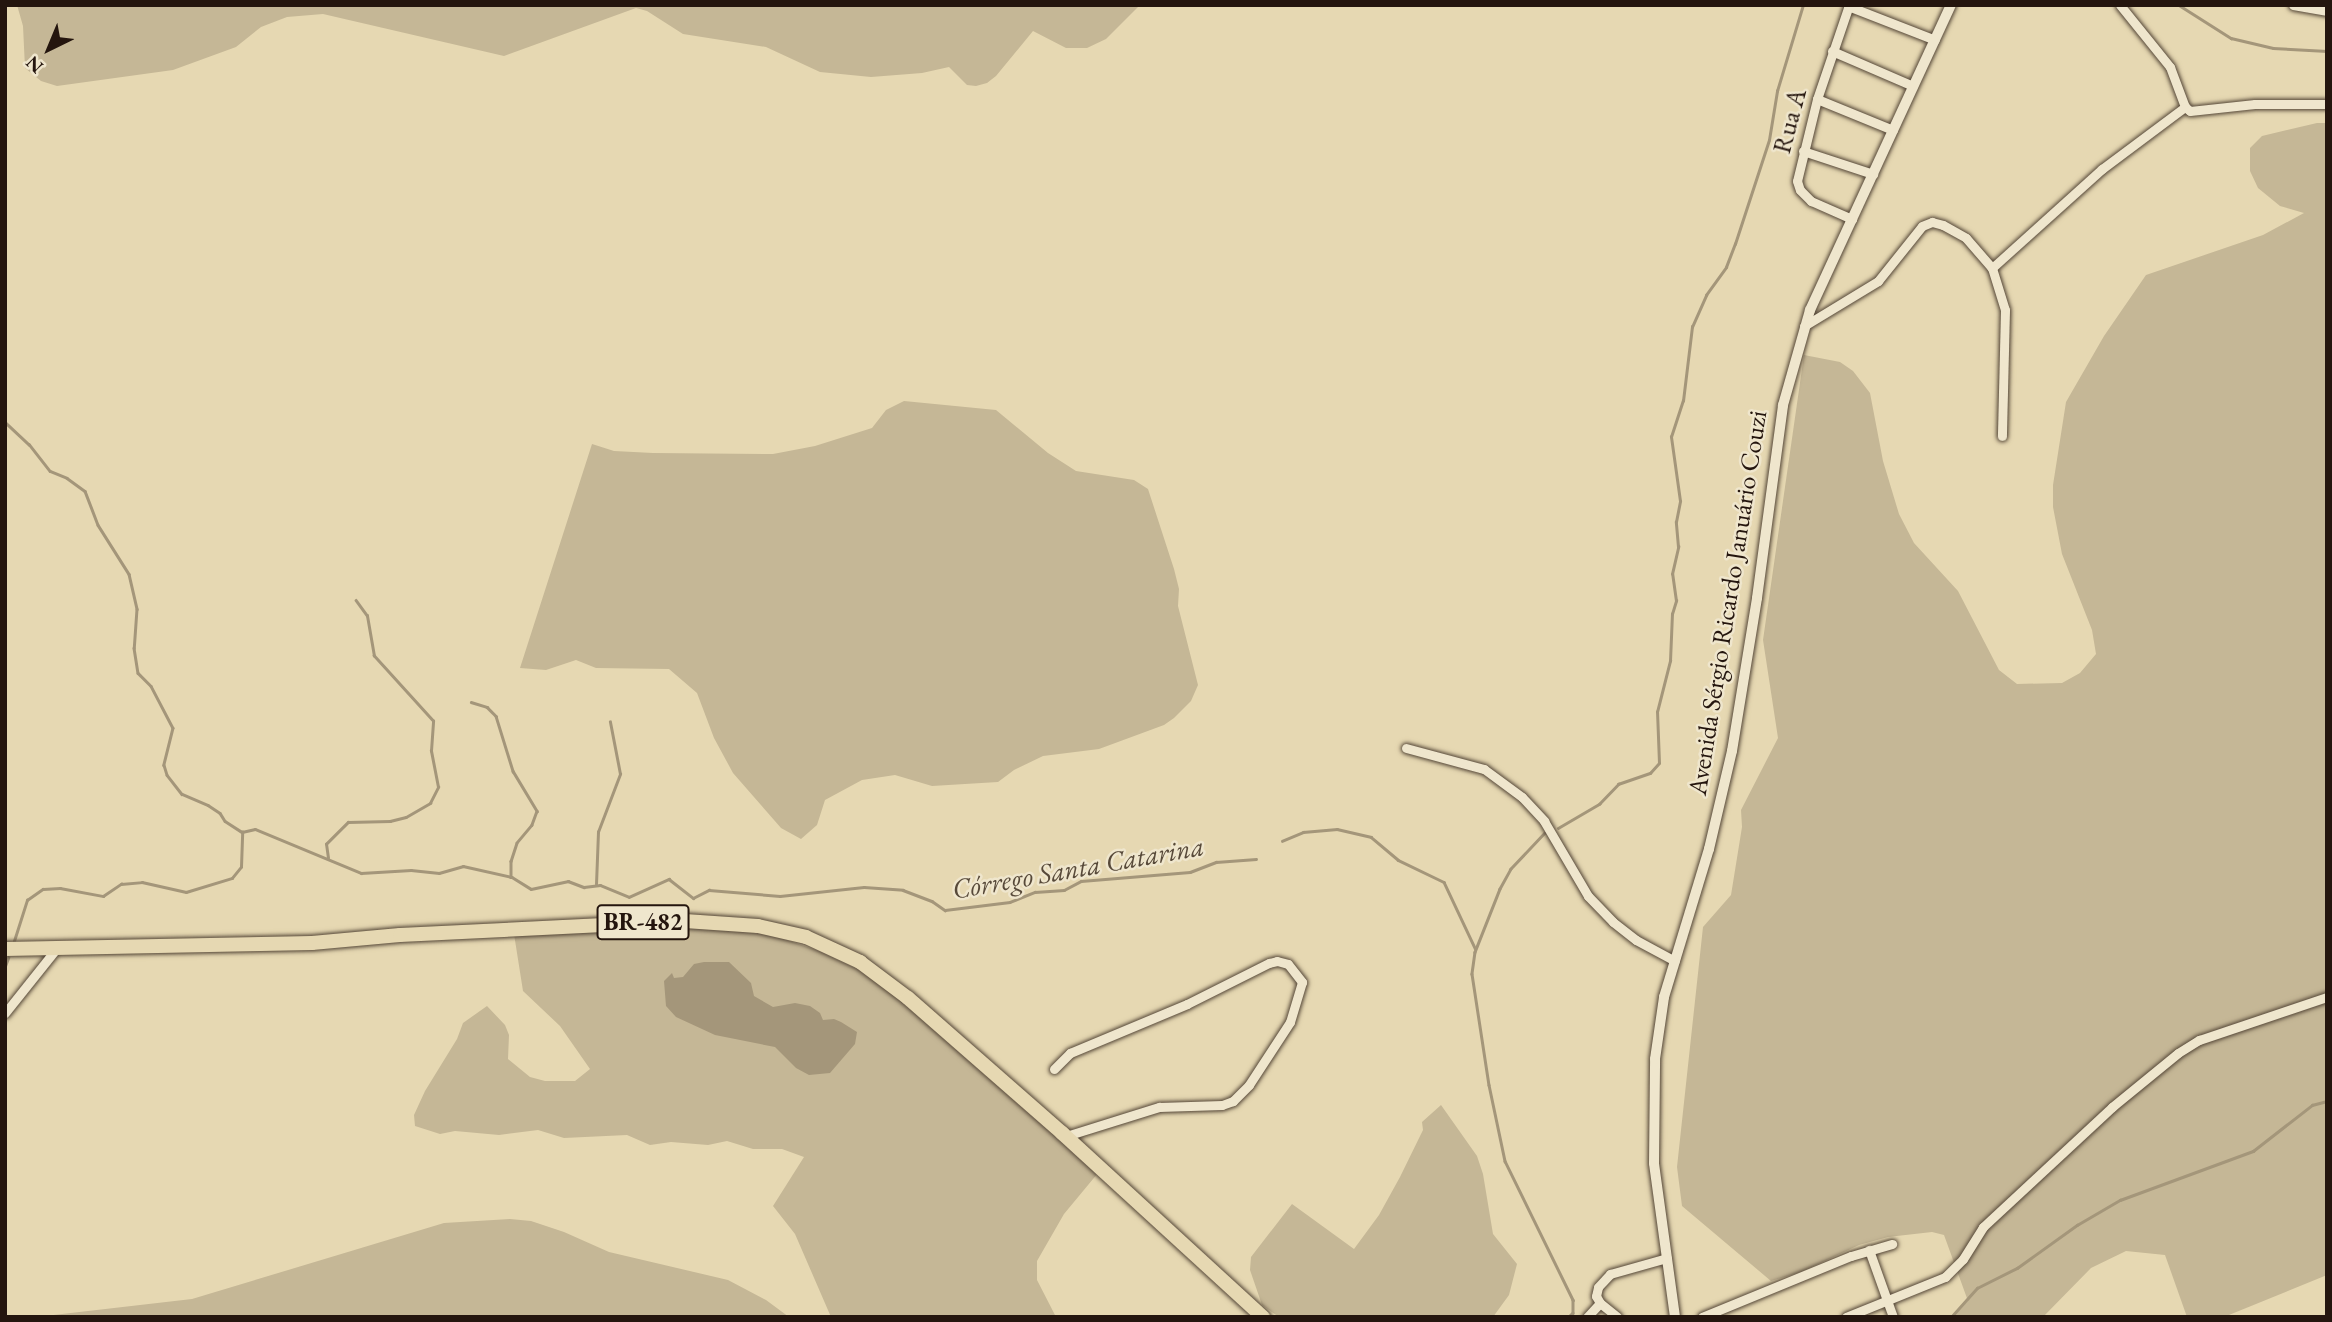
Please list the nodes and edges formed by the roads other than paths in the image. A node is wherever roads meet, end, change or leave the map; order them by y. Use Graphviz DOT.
graph roads {
  1 [pos="1951,5"];
  2 [pos="2120,5"];
  3 [pos="2293,5"];
  4 [pos="1849,6"];
  5 [pos="2327,11"];
  6 [pos="1935,40"];
  7 [pos="1832,51"];
  8 [pos="1913,86"];
  9 [pos="1817,99"];
  10 [pos="2327,104"];
  11 [pos="2185,107"];
  12 [pos="1894,130"];
  13 [pos="1803,151"];
  14 [pos="1873,174"];
  15 [pos="1852,219"];
  16 [pos="1992,268"];
  17 [pos="1804,327"];
  18 [pos="2002,436"];
  19 [pos="1406,748"];
  20 [pos="5,949"];
  21 [pos="56,949"];
  22 [pos="1675,961"];
  23 [pos="2327,997"];
  24 [pos="5,1013"];
  25 [pos="1054,1069"];
  26 [pos="1066,1136"];
  27 [pos="1892,1244"];
  28 [pos="1869,1250"];
  29 [pos="1667,1258"];
  30 [pos="1887,1301"];
  31 [pos="1600,1303"];
  32 [pos="1263,1317"];
  33 [pos="1587,1317"];
  34 [pos="1617,1317"];
  35 [pos="1675,1317"];
  36 [pos="1702,1317"];
  37 [pos="1846,1317"];
  38 [pos="1892,1317"];
  1 -- 6 [label="street, Avenida Sérgio Ricardo Januário Couzi"];
  2 -- 11 [label="street"];
  3 -- 5 [label="street"];
  4 -- 6 [label="street"];
  4 -- 7 [label="street, Rua A"];
  6 -- 8 [label="street, Avenida Sérgio Ricardo Januário Couzi"];
  7 -- 8 [label="street"];
  7 -- 9 [label="street, Rua A"];
  8 -- 12 [label="street, Avenida Sérgio Ricardo Januário Couzi"];
  9 -- 12 [label="street"];
  9 -- 13 [label="street, Rua A"];
  10 -- 11 [label="street"];
  11 -- 16 [label="street"];
  12 -- 14 [label="street, Avenida Sérgio Ricardo Januário Couzi"];
  13 -- 14 [label="street"];
  13 -- 15 [label="street, Rua A"];
  14 -- 15 [label="street, Avenida Sérgio Ricardo Januário Couzi"];
  15 -- 17 [label="street, Avenida Sérgio Ricardo Januário Couzi"];
  16 -- 17 [label="street"];
  16 -- 18 [label="street"];
  17 -- 22 [label="street, Avenida Sérgio Ricardo Januário Couzi"];
  19 -- 22 [label="street"];
  20 -- 21 [label="highway, BR-482"];
  21 -- 24 [label="street"];
  21 -- 26 [label="highway, BR-482"];
  22 -- 29 [label="street, Avenida Sérgio Ricardo Januário Couzi"];
  23 -- 30 [label="street"];
  25 -- 26 [label="street"];
  26 -- 32 [label="highway, BR-482"];
  27 -- 28 [label="street"];
  28 -- 30 [label="street"];
  28 -- 36 [label="street"];
  29 -- 31 [label="street"];
  29 -- 35 [label="street, Avenida Sérgio Ricardo Januário Couzi"];
  30 -- 37 [label="street"];
  30 -- 38 [label="street"];
  31 -- 33 [label="street"];
  31 -- 34 [label="street"];
}
